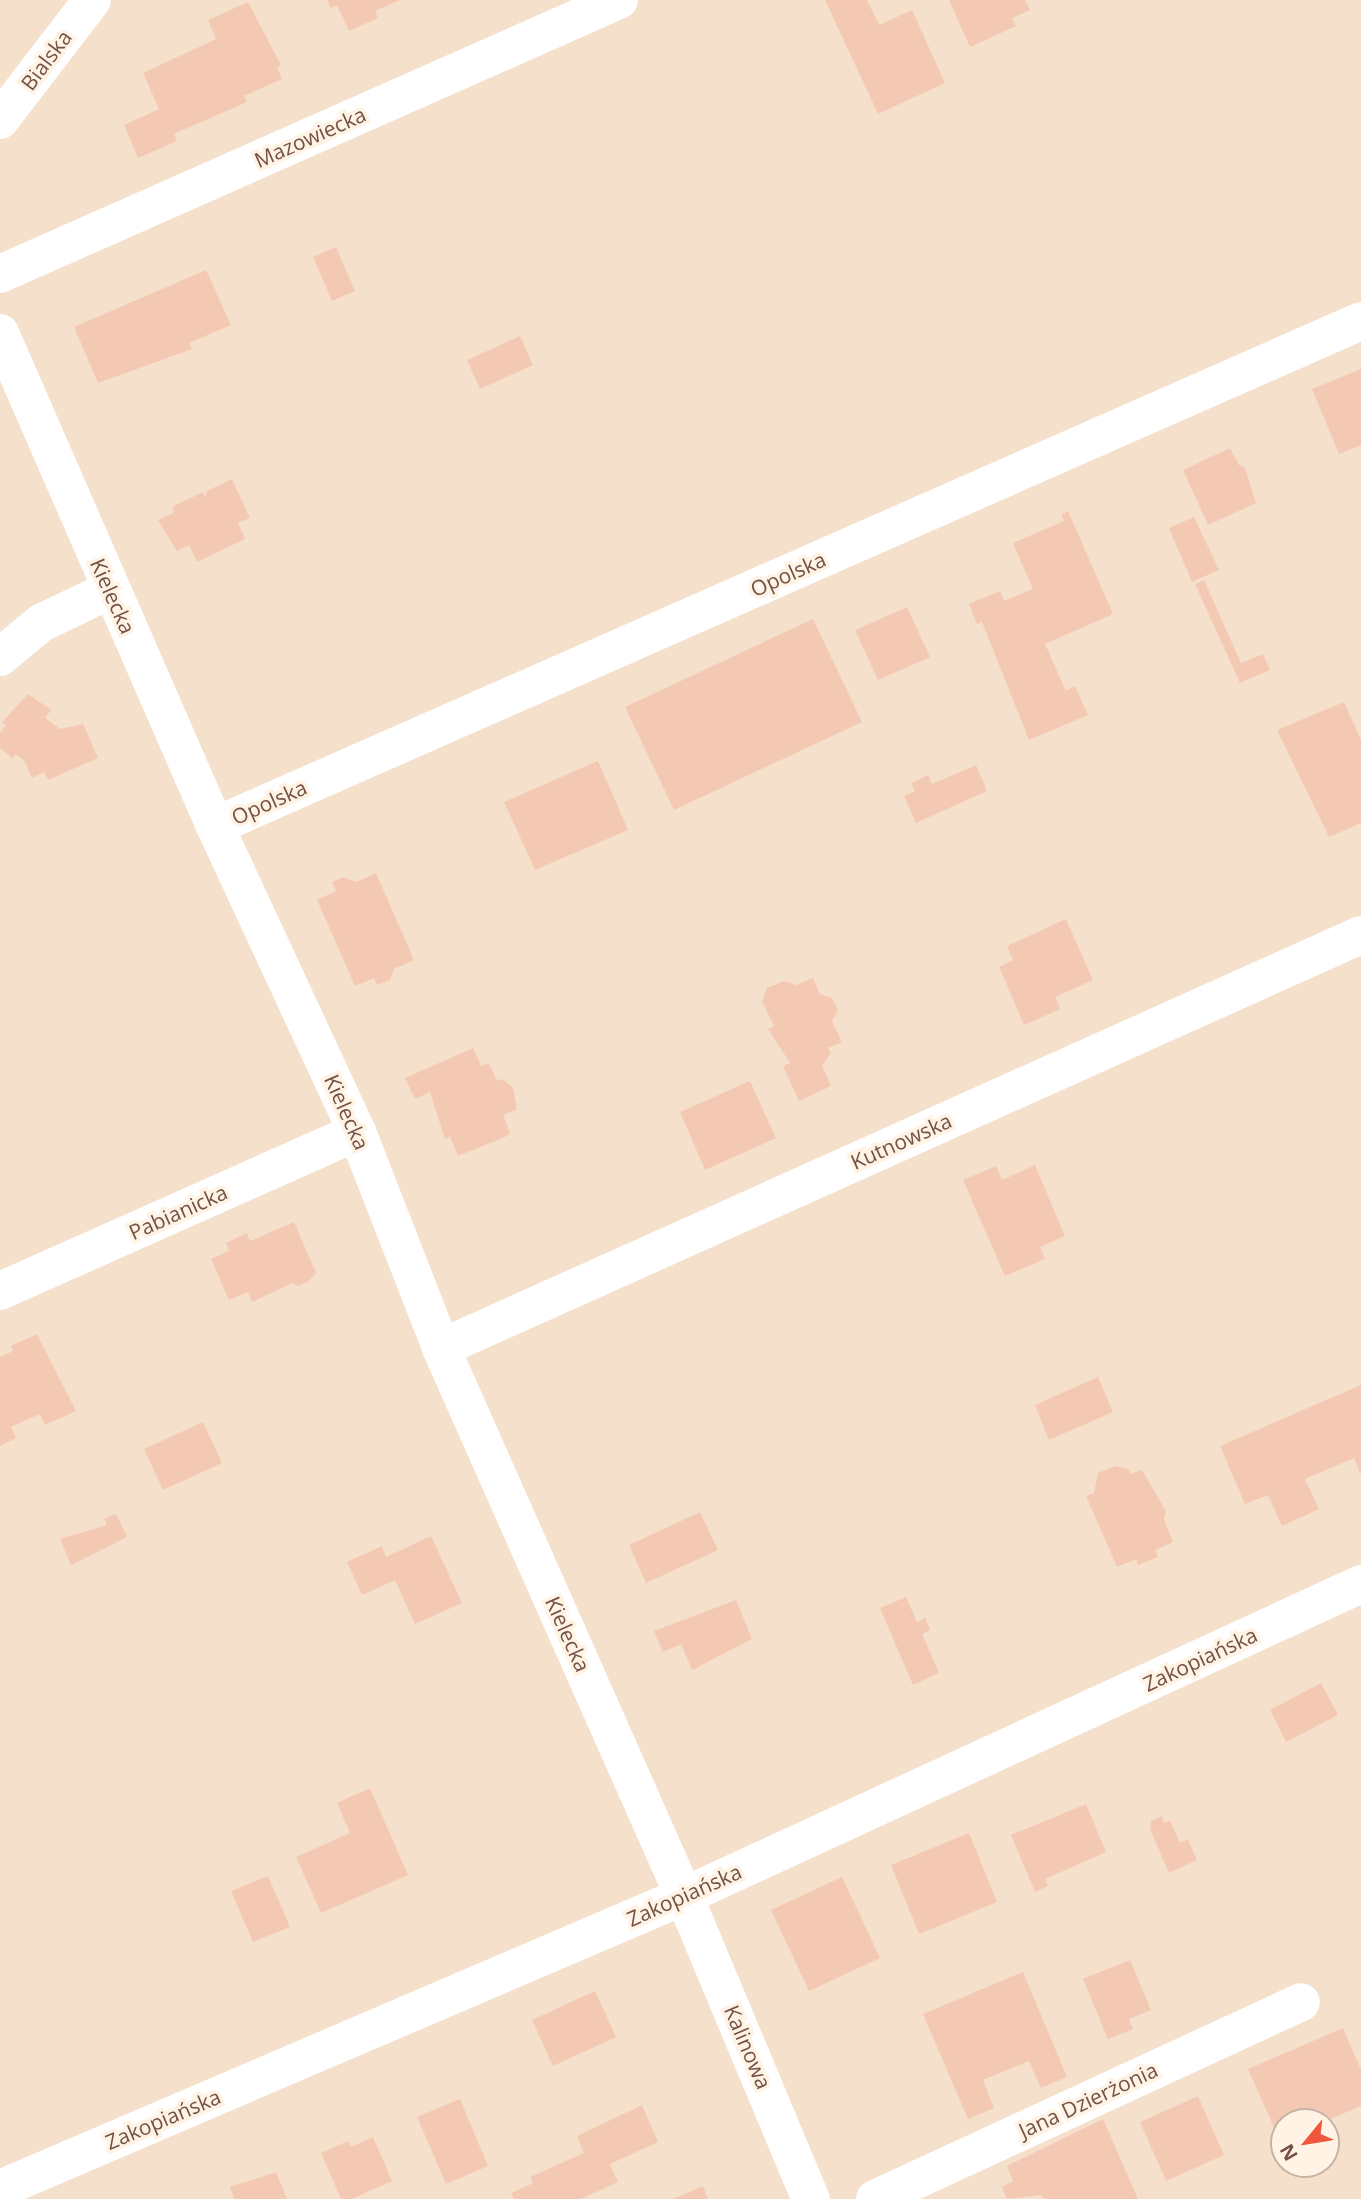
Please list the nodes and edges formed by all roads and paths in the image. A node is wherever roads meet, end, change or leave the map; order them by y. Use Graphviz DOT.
graph roads {
  1 [pos="92,0"];
  2 [pos="620,0"];
  3 [pos="0,120"];
  4 [pos="0,274"];
  5 [pos="1361,320"];
  6 [pos="0,333"];
  7 [pos="110,590"];
  8 [pos="0,657"];
  9 [pos="215,826"];
  10 [pos="1361,935"];
  11 [pos="357,1132"];
  12 [pos="0,1291"];
  13 [pos="441,1348"];
  14 [pos="1361,1584"];
  15 [pos="684,1896"];
  16 [pos="1301,2002"];
  17 [pos="0,2189"];
  18 [pos="811,2199"];
  19 [pos="875,2199"];
  1 -- 3 [label="street, Bialska"];
  2 -- 4 [label="street, Mazowiecka"];
  5 -- 9 [label="street, Opolska"];
  6 -- 7 [label="street, Kielecka"];
  7 -- 8 [label="street"];
  7 -- 9 [label="street, Kielecka"];
  9 -- 11 [label="street, Kielecka"];
  10 -- 13 [label="street, Kutnowska"];
  11 -- 12 [label="street, Pabianicka"];
  11 -- 13 [label="street, Kielecka"];
  13 -- 15 [label="street, Kielecka"];
  14 -- 15 [label="street, Zakopiańska"];
  15 -- 17 [label="street, Zakopiańska"];
  15 -- 18 [label="street, Kalinowa"];
  16 -- 19 [label="street, Jana Dzierżonia"];
}
